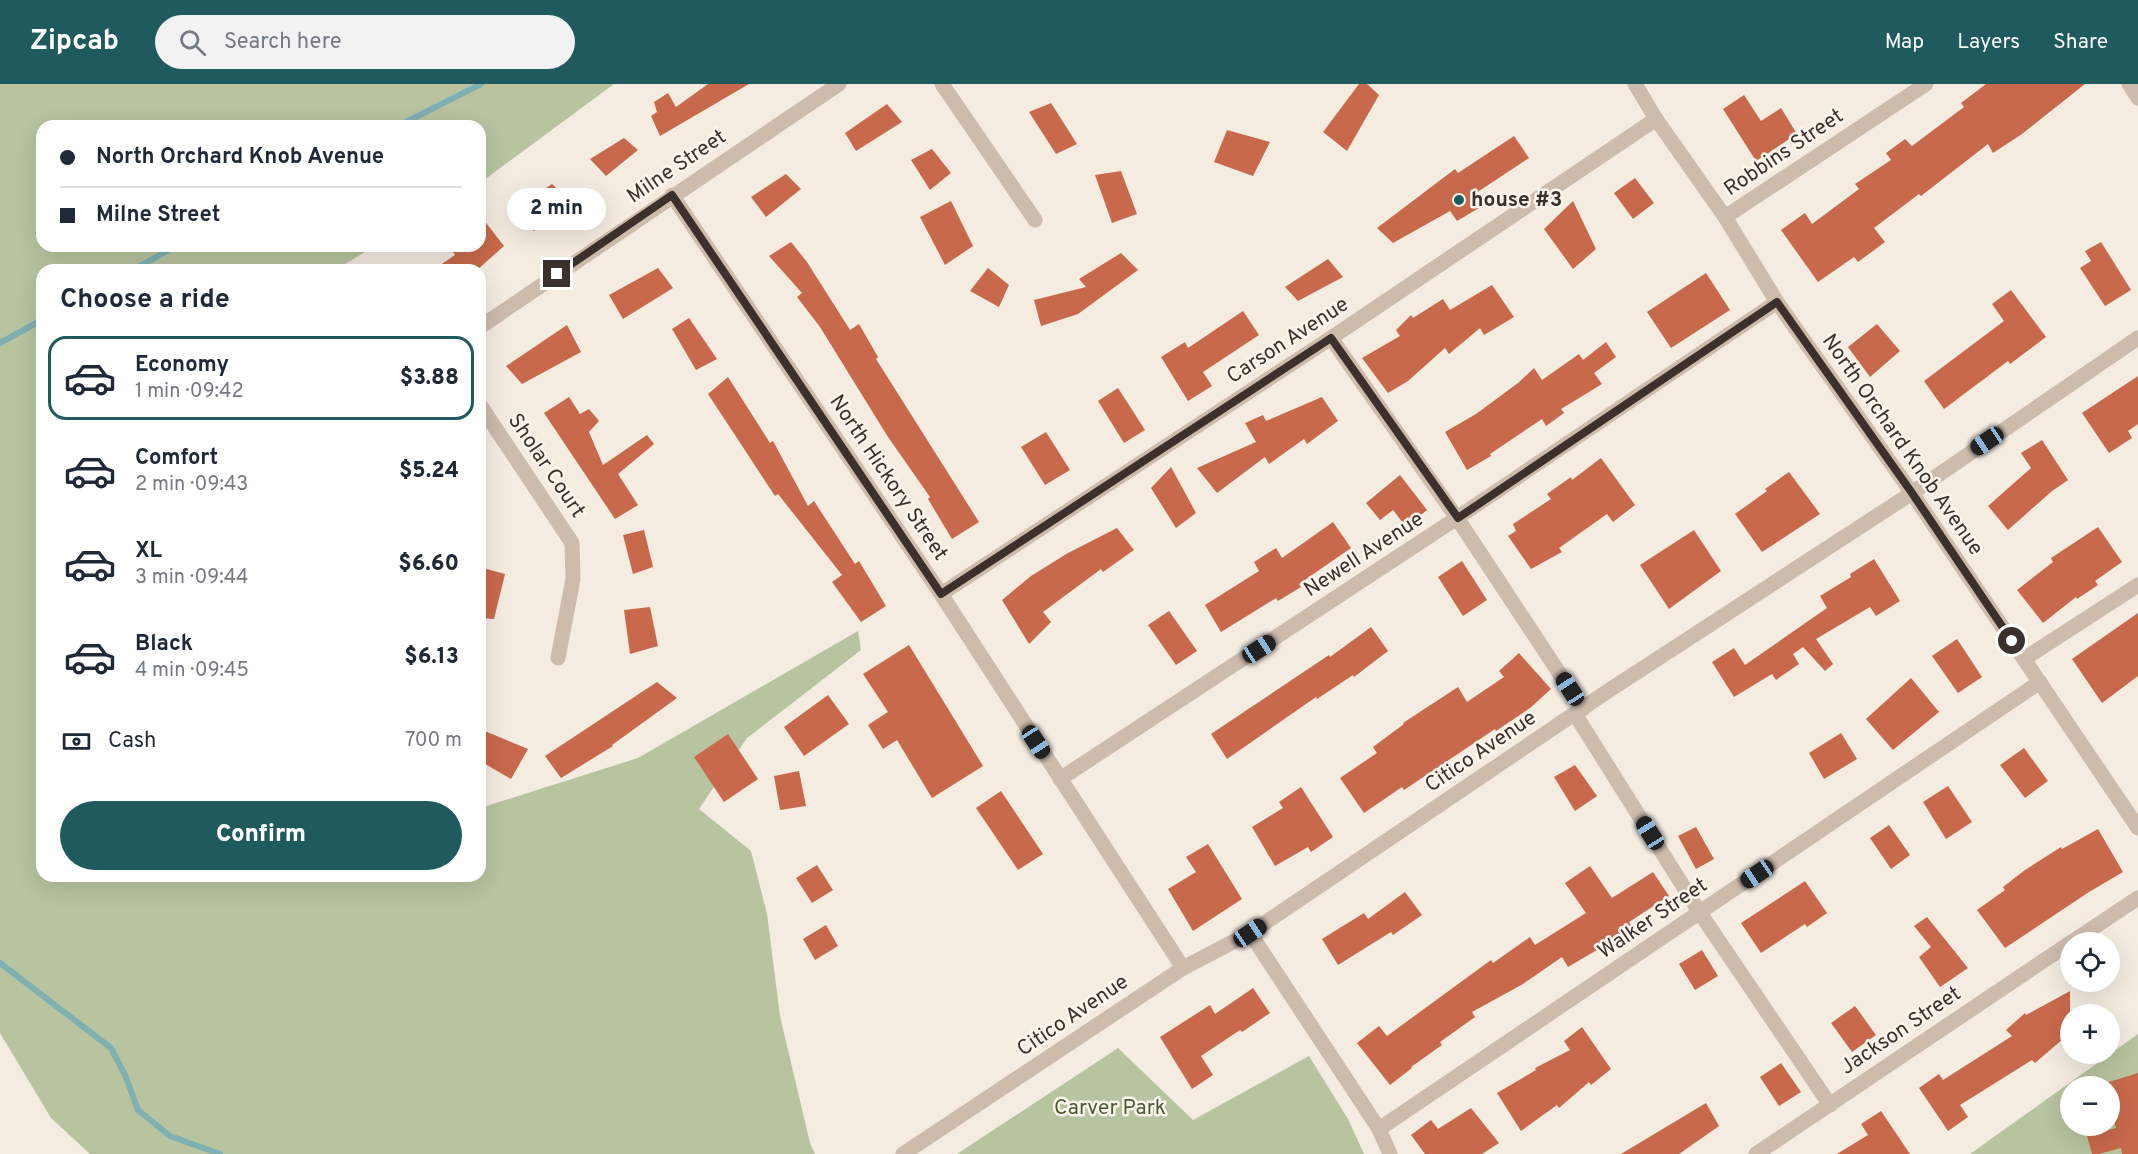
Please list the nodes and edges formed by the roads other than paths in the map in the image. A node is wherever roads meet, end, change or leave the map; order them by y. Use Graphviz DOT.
graph roads {
  1 [pos="839,84"];
  2 [pos="942,84"];
  3 [pos="1635,84"];
  4 [pos="1926,84"];
  5 [pos="2129,84"];
  6 [pos="2138,98"];
  7 [pos="1656,119"];
  8 [pos="672,195"];
  9 [pos="1725,217"];
  10 [pos="1035,220"];
  11 [pos="1777,302"];
  12 [pos="486,323"];
  13 [pos="1331,338"];
  14 [pos="2138,338"];
  15 [pos="486,414"];
  16 [pos="1912,493"];
  17 [pos="1458,518"];
  18 [pos="2138,585"];
  19 [pos="941,594"];
  20 [pos="558,658"];
  21 [pos="2024,659"];
  22 [pos="2040,682"];
  23 [pos="1579,712"];
  24 [pos="1060,779"];
  25 [pos="2136,822"];
  26 [pos="2138,898"];
  27 [pos="1700,913"];
  28 [pos="2087,932"];
  29 [pos="1250,933"];
  30 [pos="2060,950"];
  31 [pos="1183,968"];
  32 [pos="1830,1105"];
  33 [pos="1379,1129"];
  34 [pos="903,1154"];
  35 [pos="1390,1154"];
  36 [pos="1756,1154"];
  1 -- 8 [label="street, Milne Street"];
  2 -- 10 [label="street"];
  3 -- 7 [label="street, North Orchard Knob Avenue"];
  4 -- 9 [label="street, Robbins Street"];
  5 -- 6 [label="street"];
  7 -- 9 [label="street, North Orchard Knob Avenue"];
  7 -- 13 [label="street, Carson Avenue"];
  8 -- 12 [label="street, Milne Street"];
  8 -- 19 [label="street, North Hickory Street"];
  9 -- 11 [label="street, North Orchard Knob Avenue"];
  11 -- 16 [label="street, North Orchard Knob Avenue"];
  11 -- 17 [label="street, Newell Avenue"];
  13 -- 17 [label="street"];
  13 -- 19 [label="street, Carson Avenue"];
  14 -- 16 [label="street, Citico Avenue"];
  15 -- 20 [label="street, Sholar Court"];
  16 -- 21 [label="street, North Orchard Knob Avenue"];
  16 -- 23 [label="street, Citico Avenue"];
  17 -- 23 [label="street"];
  17 -- 24 [label="street, Newell Avenue"];
  18 -- 21 [label="street"];
  19 -- 24 [label="street, North Hickory Street"];
  21 -- 22 [label="street, North Orchard Knob Avenue"];
  22 -- 25 [label="street, North Orchard Knob Avenue"];
  22 -- 27 [label="street, Walker Street"];
  23 -- 27 [label="street"];
  23 -- 29 [label="street, Citico Avenue"];
  24 -- 31 [label="street, North Hickory Street"];
  26 -- 28 [label="street, Jackson Street"];
  27 -- 32 [label="street"];
  27 -- 33 [label="street, Walker Street"];
  29 -- 31 [label="street, Citico Avenue"];
  29 -- 33 [label="street"];
  30 -- 32 [label="street, Jackson Street"];
  31 -- 34 [label="street, Citico Avenue"];
  32 -- 36 [label="street, Jackson Street"];
  33 -- 35 [label="street"];
}
